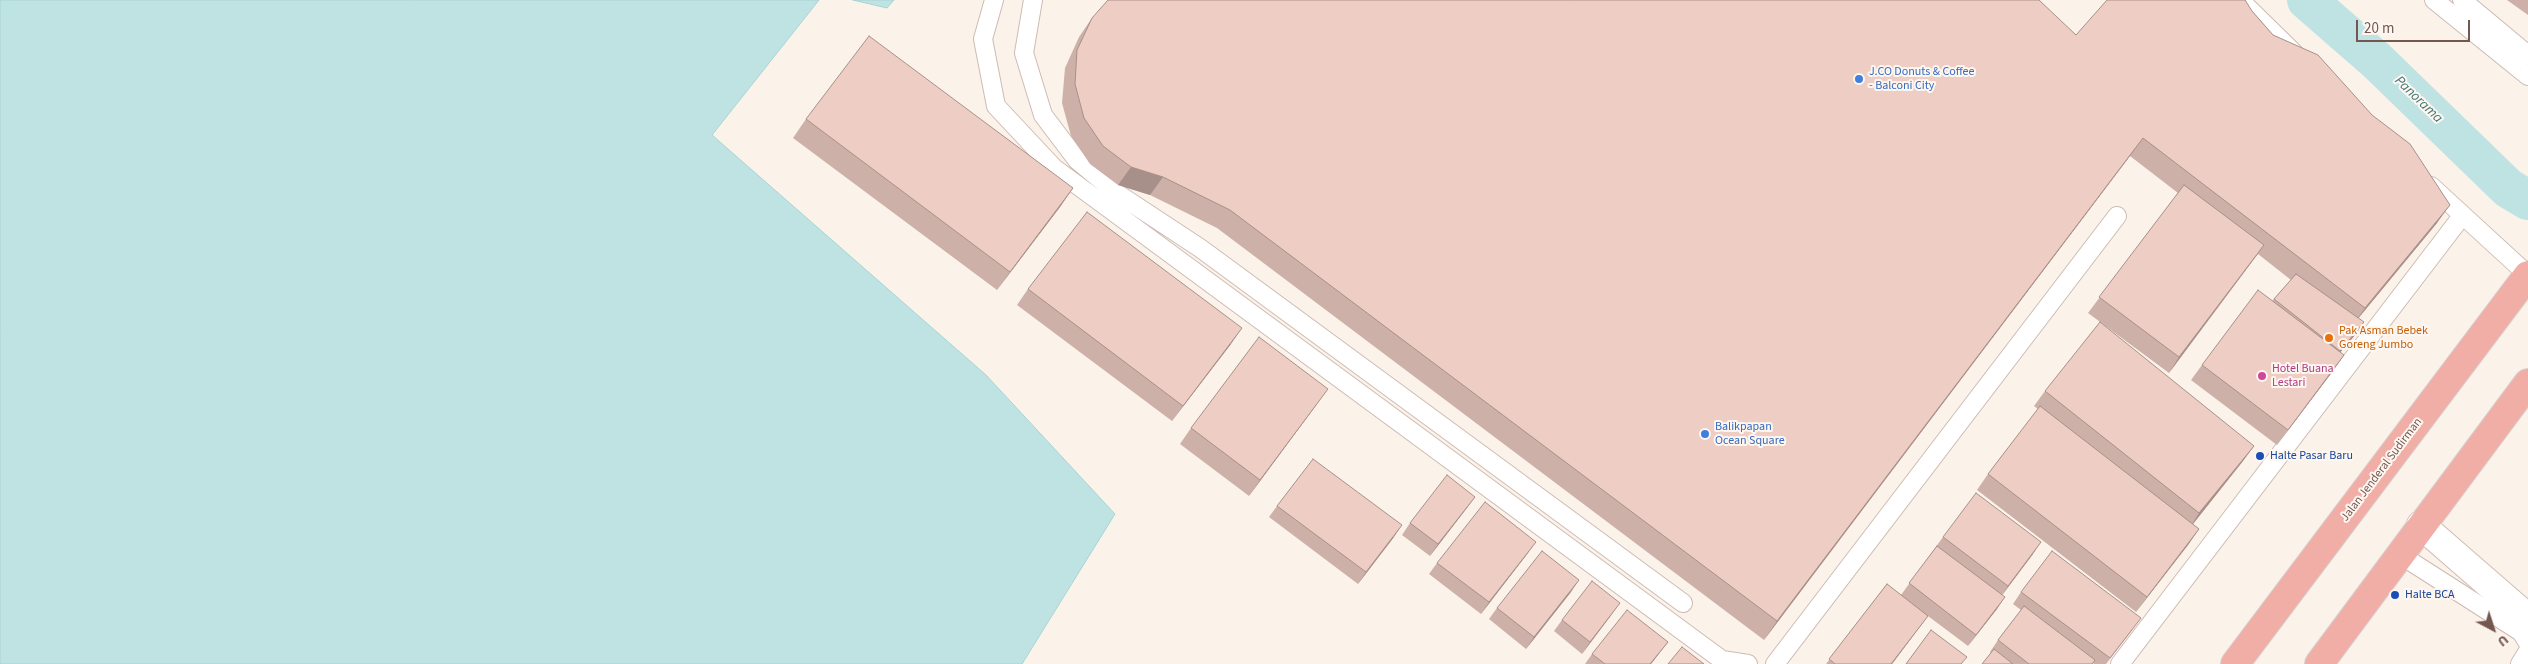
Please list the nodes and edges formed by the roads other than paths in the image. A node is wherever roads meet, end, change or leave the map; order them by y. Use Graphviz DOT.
graph roads {
  1 [pos="994,0"];
  2 [pos="1033,0"];
  3 [pos="2240,0"];
  4 [pos="2254,0"];
  5 [pos="2434,0"];
  6 [pos="2462,0"];
  7 [pos="2528,55"];
  8 [pos="2528,76"];
  9 [pos="2117,216"];
  10 [pos="2462,216"];
  11 [pos="2528,263"];
  12 [pos="2528,275"];
  13 [pos="2528,383"];
  14 [pos="2421,525"];
  15 [pos="2399,554"];
  16 [pos="1683,603"];
  17 [pos="2528,618"];
  18 [pos="2528,643"];
  19 [pos="2528,651"];
  20 [pos="1748,664"];
  21 [pos="1775,664"];
  22 [pos="2120,664"];
  23 [pos="2235,664"];
  24 [pos="2319,664"];
  25 [pos="2520,664"];
  1 -- 20 [label="lane"];
  2 -- 16 [label="lane"];
  3 -- 4 [label="lane"];
  5 -- 8 [label="lane"];
  6 -- 7 [label="lane"];
  9 -- 21 [label="lane"];
  10 -- 11 [label="lane"];
  10 -- 12 [label="lane"];
  10 -- 22 [label="lane"];
  12 -- 23 [label="highway, Jalan Jenderal Sudirman"];
  13 -- 14 [label="highway"];
  14 -- 15 [label="highway"];
  14 -- 17 [label="street"];
  15 -- 18 [label="lane"];
  15 -- 24 [label="highway"];
  19 -- 25 [label="lane"];
}
